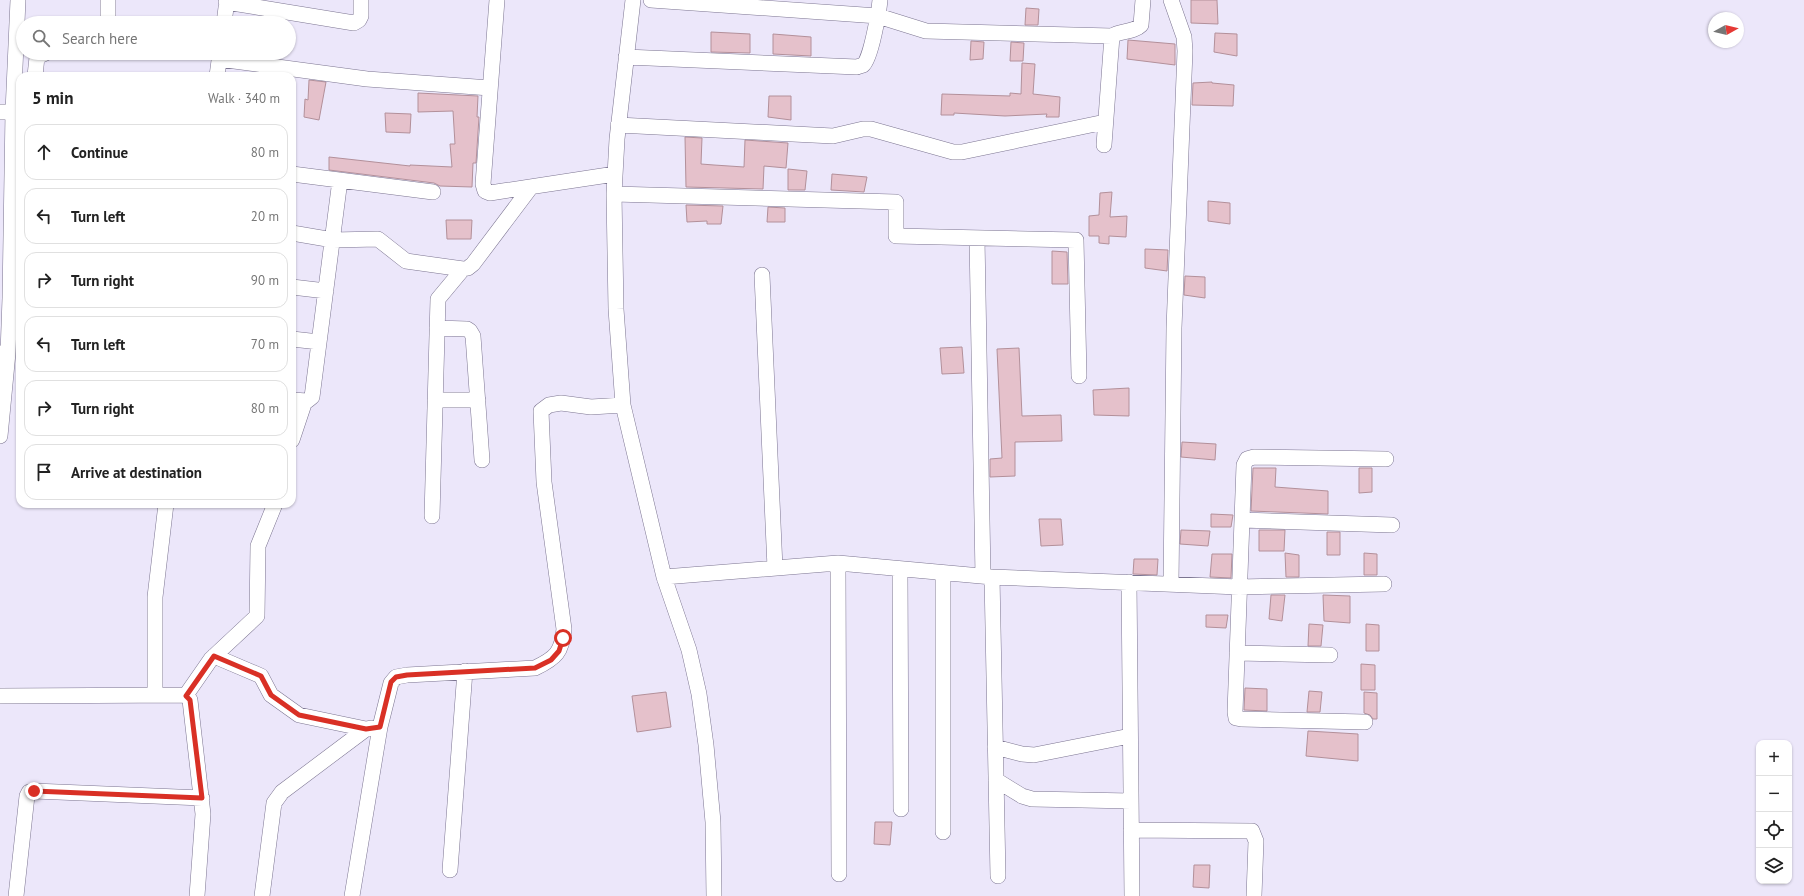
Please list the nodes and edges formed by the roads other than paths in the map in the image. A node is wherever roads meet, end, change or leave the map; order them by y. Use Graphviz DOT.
graph roads {
  1 [pos="18,0"];
  2 [pos="108,0"];
  3 [pos="361,0"];
  4 [pos="497,0"];
  5 [pos="633,0"];
  6 [pos="651,0"];
  7 [pos="880,0"];
  8 [pos="1143,0"];
  9 [pos="1171,0"];
  10 [pos="226,1"];
  11 [pos="17,16"];
  12 [pos="108,16"];
  13 [pos="225,16"];
  14 [pos="878,16"];
  15 [pos="16,32"];
  16 [pos="1112,36"];
  17 [pos="626,57"];
  18 [pos="37,60"];
  19 [pos="219,60"];
  20 [pos="246,60"];
  21 [pos="35,72"];
  22 [pos="218,72"];
  23 [pos="490,88"];
  24 [pos="11,112"];
  25 [pos="1105,122"];
  26 [pos="618,125"];
  27 [pos="1104,145"];
  28 [pos="296,174"];
  29 [pos="615,174"];
  30 [pos="16,180"];
  31 [pos="340,180"];
  32 [pos="532,187"];
  33 [pos="433,192"];
  34 [pos="614,194"];
  35 [pos="296,234"];
  36 [pos="977,238"];
  37 [pos="333,240"];
  38 [pos="462,269"];
  39 [pos="762,275"];
  40 [pos="296,287"];
  41 [pos="326,291"];
  42 [pos="15,298"];
  43 [pos="437,328"];
  44 [pos="296,339"];
  45 [pos="319,342"];
  46 [pos="4,353"];
  47 [pos="1079,376"];
  48 [pos="435,400"];
  49 [pos="478,400"];
  50 [pos="298,401"];
  51 [pos="623,405"];
  52 [pos="296,414"];
  53 [pos="0,436"];
  54 [pos="1386,459"];
  55 [pos="482,460"];
  56 [pos="166,508"];
  57 [pos="273,508"];
  58 [pos="432,516"];
  59 [pos="1242,520"];
  60 [pos="1392,525"];
  61 [pos="838,563"];
  62 [pos="775,568"];
  63 [pos="900,570"];
  64 [pos="943,573"];
  65 [pos="988,576"];
  66 [pos="664,577"];
  67 [pos="1129,582"];
  68 [pos="1171,584"];
  69 [pos="1384,584"];
  70 [pos="1239,587"];
  71 [pos="1237,653"];
  72 [pos="1330,655"];
  73 [pos="214,656"];
  74 [pos="465,671"];
  75 [pos="155,695"];
  76 [pos="0,696"];
  77 [pos="186,696"];
  78 [pos="1365,722"];
  79 [pos="373,728"];
  80 [pos="1130,736"];
  81 [pos="995,747"];
  82 [pos="996,780"];
  83 [pos="202,798"];
  84 [pos="1131,801"];
  85 [pos="901,810"];
  86 [pos="1131,830"];
  87 [pos="943,832"];
  88 [pos="450,870"];
  89 [pos="839,874"];
  90 [pos="998,876"];
  91 [pos="16,896"];
  92 [pos="197,896"];
  93 [pos="262,896"];
  94 [pos="352,896"];
  95 [pos="714,896"];
  96 [pos="1132,896"];
  97 [pos="1254,896"];
  1 -- 11 [label="street"];
  2 -- 12 [label="street"];
  3 -- 10 [label="street"];
  4 -- 23 [label="street"];
  5 -- 17 [label="street"];
  6 -- 14 [label="street"];
  7 -- 14 [label="street"];
  8 -- 16 [label="street"];
  9 -- 68 [label="street"];
  10 -- 13 [label="street"];
  14 -- 16 [label="street"];
  14 -- 17 [label="street"];
  15 -- 24 [label="street"];
  16 -- 25 [label="street"];
  17 -- 26 [label="street"];
  18 -- 21 [label="street"];
  19 -- 22 [label="street"];
  20 -- 23 [label="street"];
  23 -- 32 [label="street"];
  24 -- 30 [label="street"];
  25 -- 26 [label="street"];
  25 -- 27 [label="street"];
  26 -- 29 [label="street"];
  28 -- 31 [label="street"];
  29 -- 32 [label="street"];
  29 -- 34 [label="street"];
  30 -- 42 [label="street"];
  31 -- 33 [label="street"];
  31 -- 37 [label="street"];
  32 -- 38 [label="street"];
  34 -- 36 [label="street"];
  34 -- 51 [label="street"];
  35 -- 37 [label="street"];
  36 -- 47 [label="street"];
  36 -- 65 [label="street"];
  37 -- 38 [label="street"];
  37 -- 41 [label="street"];
  38 -- 43 [label="street"];
  39 -- 62 [label="street"];
  40 -- 41 [label="street"];
  41 -- 45 [label="street"];
  42 -- 46 [label="street"];
  43 -- 48 [label="street"];
  43 -- 49 [label="street"];
  44 -- 45 [label="street"];
  45 -- 50 [label="street"];
  46 -- 53 [label="street"];
  48 -- 49 [label="street"];
  48 -- 58 [label="street"];
  49 -- 55 [label="street"];
  50 -- 52 [label="street"];
  51 -- 66 [label="street"];
  51 -- 74 [label="street"];
  54 -- 59 [label="street"];
  56 -- 75 [label="street"];
  57 -- 73 [label="street"];
  59 -- 60 [label="street"];
  59 -- 70 [label="street"];
  61 -- 62 [label="street"];
  61 -- 63 [label="street"];
  61 -- 89 [label="street"];
  62 -- 66 [label="street"];
  63 -- 64 [label="street"];
  63 -- 85 [label="street"];
  64 -- 65 [label="street"];
  64 -- 87 [label="street"];
  65 -- 67 [label="street"];
  65 -- 81 [label="street"];
  66 -- 95 [label="street"];
  67 -- 68 [label="street"];
  67 -- 80 [label="street"];
  68 -- 70 [label="street"];
  69 -- 70 [label="street"];
  70 -- 71 [label="street"];
  71 -- 72 [label="street"];
  71 -- 78 [label="street"];
  73 -- 77 [label="street"];
  73 -- 79 [label="street"];
  74 -- 79 [label="street"];
  74 -- 88 [label="street"];
  75 -- 76 [label="street"];
  75 -- 77 [label="street"];
  77 -- 83 [label="street"];
  79 -- 93 [label="street"];
  79 -- 94 [label="street"];
  80 -- 81 [label="street"];
  80 -- 84 [label="street"];
  81 -- 82 [label="street"];
  82 -- 84 [label="street"];
  82 -- 90 [label="street"];
  83 -- 91 [label="street"];
  83 -- 92 [label="street"];
  84 -- 86 [label="street"];
  86 -- 96 [label="street"];
  86 -- 97 [label="street"];
}
